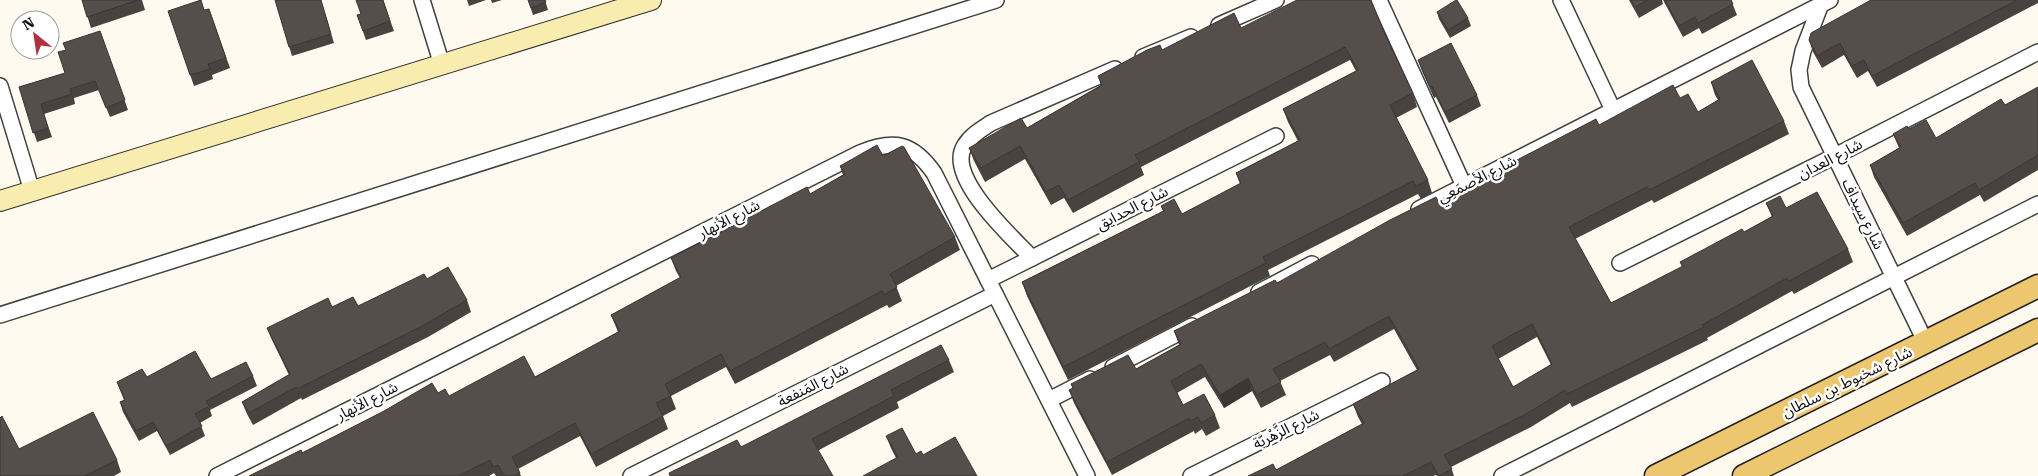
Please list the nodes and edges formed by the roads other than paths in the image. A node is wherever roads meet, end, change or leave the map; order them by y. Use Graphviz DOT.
graph roads {
  1 [pos="422,0"];
  2 [pos="651,0"];
  3 [pos="996,0"];
  4 [pos="1276,0"];
  5 [pos="1379,0"];
  6 [pos="1560,0"];
  7 [pos="1825,2"];
  8 [pos="2038,52"];
  9 [pos="442,65"];
  10 [pos="0,86"];
  11 [pos="1613,110"];
  12 [pos="1276,136"];
  13 [pos="1835,156"];
  14 [pos="1464,186"];
  15 [pos="32,191"];
  16 [pos="0,201"];
  17 [pos="2038,204"];
  18 [pos="1403,218"];
  19 [pos="1032,258"];
  20 [pos="1323,259"];
  21 [pos="1620,263"];
  22 [pos="1893,277"];
  23 [pos="988,280"];
  24 [pos="2038,286"];
  25 [pos="996,294"];
  26 [pos="1244,300"];
  27 [pos="0,315"];
  28 [pos="1208,318"];
  29 [pos="2038,330"];
  30 [pos="1926,343"];
  31 [pos="1382,381"];
  32 [pos="1049,400"];
  33 [pos="217,476"];
  34 [pos="631,476"];
  35 [pos="1087,476"];
  36 [pos="1191,476"];
  37 [pos="1502,476"];
  38 [pos="1656,476"];
  39 [pos="1744,476"];
  1 -- 9 [label="street"];
  2 -- 9 [label="street"];
  3 -- 27 [label="street"];
  4 -- 19 [label="street"];
  5 -- 14 [label="street"];
  6 -- 11 [label="street"];
  7 -- 11 [label="street, شارع الأصمَعِي"];
  7 -- 13 [label="street, شارع سيداف"];
  8 -- 13 [label="street, شارع العدان"];
  9 -- 15 [label="street"];
  10 -- 15 [label="street"];
  11 -- 14 [label="street, شارع الأصمَعِي"];
  12 -- 19 [label="street, شارع الحدايق"];
  13 -- 21 [label="street, شارع العدان"];
  13 -- 22 [label="street, شارع سيداف"];
  14 -- 18 [label="street, شارع الأصمَعِي"];
  15 -- 16 [label="street"];
  17 -- 22 [label="street"];
  19 -- 23 [label="street, شارع الحدايق"];
  20 -- 26 [label="street"];
  22 -- 30 [label="street, شارع سيداف"];
  22 -- 37 [label="street"];
  23 -- 25 [label="street, شارع الأنهار"];
  23 -- 33 [label="street, شارع الأنهار"];
  24 -- 30 [label="main road, شارع شخبوط بن سلطان"];
  25 -- 32 [label="street, شارع الأنهار"];
  25 -- 34 [label="street, شارع المَنفعة"];
  28 -- 32 [label="street"];
  29 -- 39 [label="main road"];
  30 -- 38 [label="main road, شارع شخبوط بن سلطان"];
  31 -- 36 [label="street, شارع الزَّهْريّة"];
  32 -- 35 [label="street, شارع الأنهار"];
}
